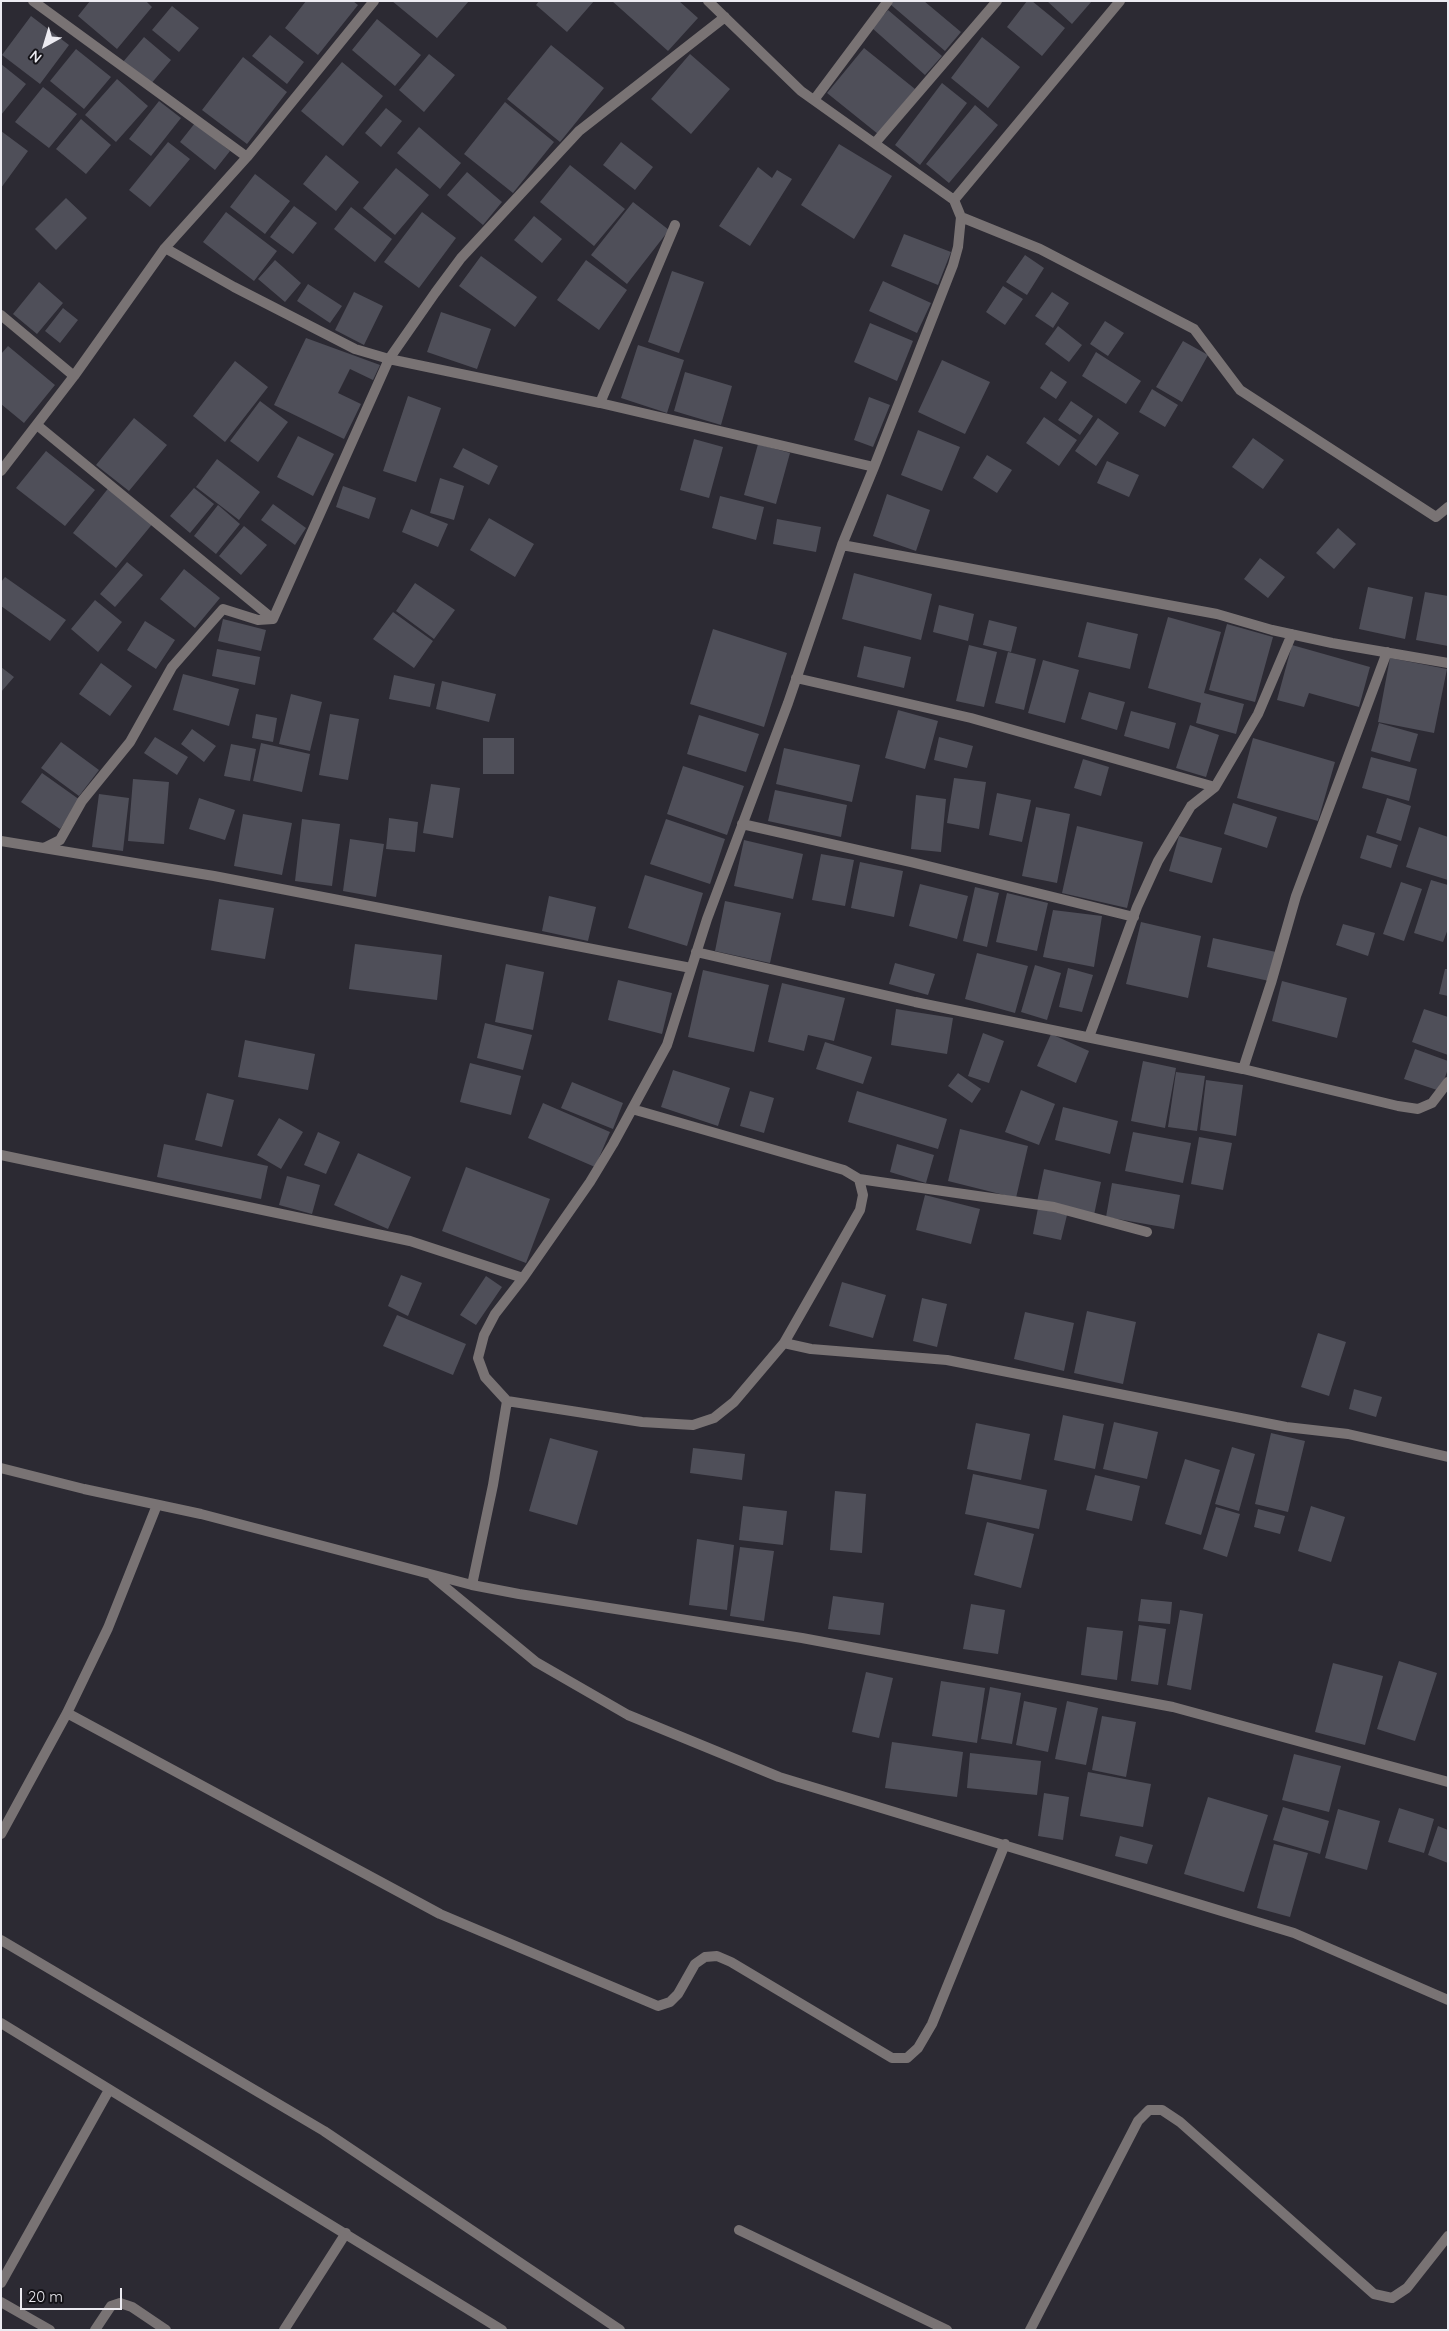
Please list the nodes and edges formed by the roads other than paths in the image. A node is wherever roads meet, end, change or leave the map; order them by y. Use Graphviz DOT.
graph roads {
  1 [pos="32,1"];
  2 [pos="374,1"];
  3 [pos="708,1"];
  4 [pos="888,1"];
  5 [pos="997,1"];
  6 [pos="1120,1"];
  7 [pos="725,17"];
  8 [pos="814,100"];
  9 [pos="875,143"];
  10 [pos="247,157"];
  11 [pos="954,200"];
  12 [pos="961,217"];
  13 [pos="674,225"];
  14 [pos="166,248"];
  15 [pos="1,315"];
  16 [pos="389,359"];
  17 [pos="74,376"];
  18 [pos="600,403"];
  19 [pos="37,425"];
  20 [pos="874,467"];
  21 [pos="1,471"];
  22 [pos="1448,507"];
  23 [pos="842,544"];
  24 [pos="273,619"];
  25 [pos="1292,634"];
  26 [pos="1386,652"];
  27 [pos="1448,663"];
  28 [pos="796,678"];
  29 [pos="1215,788"];
  30 [pos="742,824"];
  31 [pos="1,841"];
  32 [pos="44,848"];
  33 [pos="1134,917"];
  34 [pos="696,952"];
  35 [pos="691,968"];
  36 [pos="1089,1037"];
  37 [pos="1243,1068"];
  38 [pos="1448,1082"];
  39 [pos="632,1109"];
  40 [pos="1,1155"];
  41 [pos="859,1180"];
  42 [pos="1147,1232"];
  43 [pos="523,1278"];
  44 [pos="784,1343"];
  45 [pos="507,1401"];
  46 [pos="1448,1457"];
  47 [pos="1,1468"];
  48 [pos="158,1505"];
  49 [pos="430,1574"];
  50 [pos="472,1585"];
  51 [pos="68,1713"];
  52 [pos="1448,1782"];
  53 [pos="1,1834"];
  54 [pos="1005,1844"];
  55 [pos="1,1940"];
  56 [pos="1448,2000"];
  57 [pos="1,2023"];
  58 [pos="109,2090"];
  59 [pos="739,2230"];
  60 [pos="346,2233"];
  61 [pos="1448,2236"];
  62 [pos="1,2283"];
  63 [pos="1,2302"];
  64 [pos="50,2330"];
  65 [pos="96,2330"];
  66 [pos="166,2330"];
  67 [pos="284,2330"];
  68 [pos="502,2330"];
  69 [pos="620,2330"];
  70 [pos="947,2330"];
  71 [pos="1030,2330"];
  1 -- 10 [label="street"];
  2 -- 10 [label="street"];
  3 -- 7 [label="street"];
  4 -- 8 [label="street"];
  5 -- 9 [label="street"];
  6 -- 11 [label="street"];
  7 -- 8 [label="street"];
  7 -- 16 [label="street"];
  8 -- 9 [label="street"];
  9 -- 11 [label="street"];
  10 -- 14 [label="street"];
  11 -- 12 [label="street"];
  12 -- 20 [label="street"];
  12 -- 22 [label="street"];
  13 -- 18 [label="street"];
  14 -- 16 [label="street"];
  14 -- 17 [label="street"];
  15 -- 17 [label="street"];
  16 -- 18 [label="street"];
  16 -- 24 [label="street"];
  17 -- 19 [label="street"];
  18 -- 20 [label="street"];
  19 -- 21 [label="street"];
  19 -- 24 [label="street"];
  20 -- 23 [label="street"];
  23 -- 25 [label="street"];
  23 -- 28 [label="street"];
  24 -- 32 [label="street"];
  25 -- 26 [label="street"];
  25 -- 29 [label="street"];
  26 -- 27 [label="street"];
  26 -- 37 [label="street"];
  28 -- 29 [label="street"];
  28 -- 30 [label="street"];
  29 -- 33 [label="street"];
  30 -- 33 [label="street"];
  30 -- 34 [label="street"];
  31 -- 32 [label="street"];
  32 -- 35 [label="street"];
  33 -- 36 [label="street"];
  34 -- 35 [label="street"];
  34 -- 36 [label="street"];
  35 -- 39 [label="street"];
  36 -- 37 [label="street"];
  37 -- 38 [label="street"];
  39 -- 41 [label="street"];
  39 -- 43 [label="street"];
  40 -- 43 [label="street"];
  41 -- 42 [label="street"];
  41 -- 44 [label="street"];
  43 -- 45 [label="street"];
  44 -- 45 [label="street"];
  44 -- 46 [label="street"];
  45 -- 50 [label="street"];
  47 -- 48 [label="street"];
  48 -- 49 [label="street"];
  48 -- 51 [label="street"];
  49 -- 50 [label="street"];
  49 -- 54 [label="street"];
  50 -- 52 [label="street"];
  51 -- 53 [label="street"];
  51 -- 54 [label="street"];
  54 -- 56 [label="street"];
  55 -- 69 [label="street"];
  57 -- 58 [label="street"];
  58 -- 60 [label="street"];
  58 -- 62 [label="street"];
  59 -- 70 [label="street"];
  60 -- 67 [label="street"];
  60 -- 68 [label="street"];
  61 -- 71 [label="street"];
  63 -- 64 [label="street"];
  65 -- 66 [label="street"];
}
